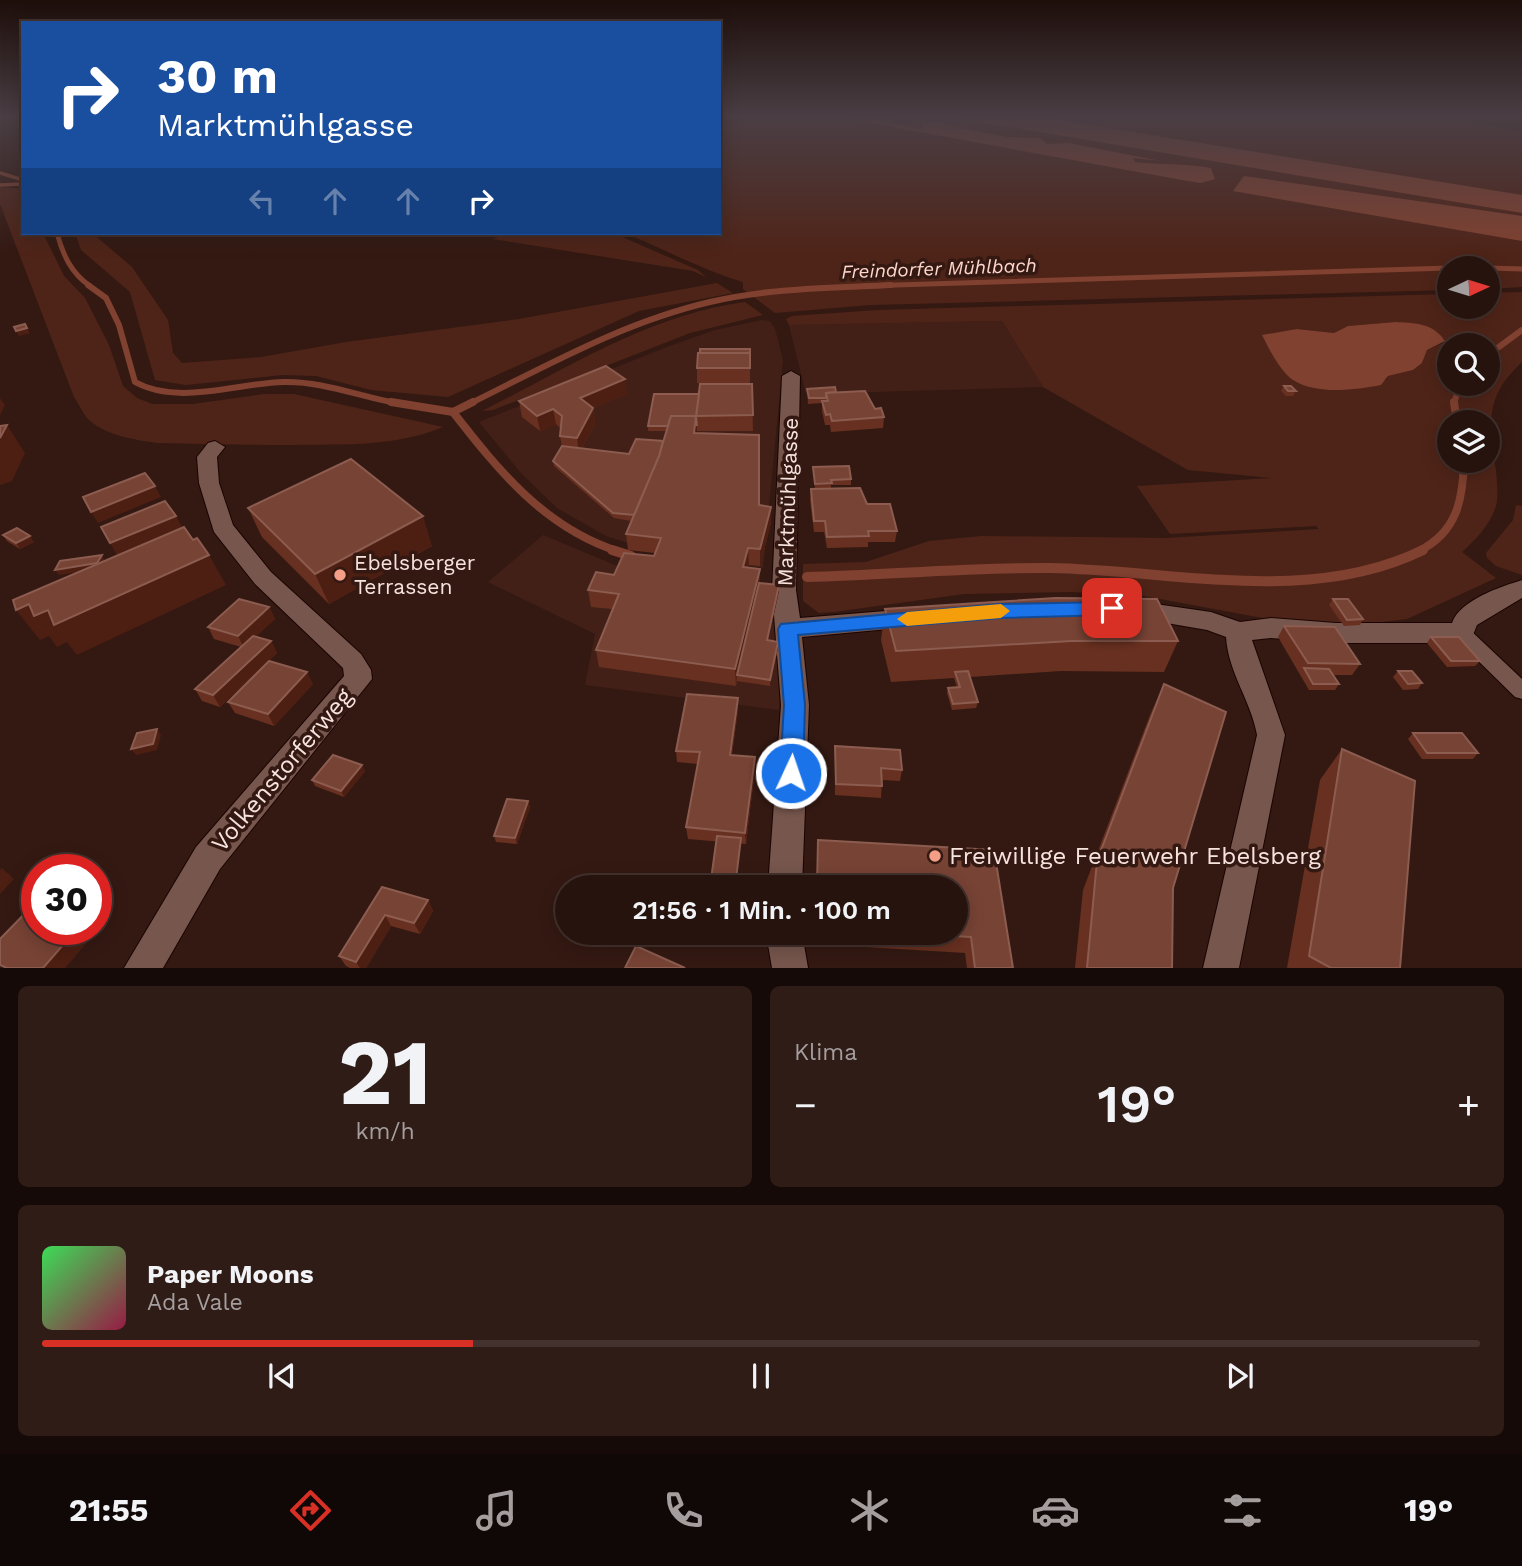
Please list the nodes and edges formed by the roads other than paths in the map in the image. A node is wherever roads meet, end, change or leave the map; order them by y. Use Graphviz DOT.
graph roads {
  1 [pos="791,376"];
  2 [pos="215,447"];
  3 [pos="1522,589"];
  4 [pos="1112,608"];
  5 [pos="934,616"];
  6 [pos="788,629"];
  7 [pos="1238,632"];
  8 [pos="1462,633"];
  9 [pos="1522,692"];
  10 [pos="786,875"];
  11 [pos="786,945"];
  12 [pos="142,968"];
  13 [pos="790,968"];
  14 [pos="1221,968"];
  1 -- 6 [label="street, Marktmühlgasse"];
  2 -- 12 [label="street, Volkenstorferweg"];
  3 -- 8 [label="street"];
  4 -- 7 [label="street"];
  5 -- 6 [label="street"];
  6 -- 10 [label="street, Marktmühlgasse"];
  7 -- 8 [label="street"];
  7 -- 14 [label="street"];
  8 -- 9 [label="lane"];
  11 -- 13 [label="street"];
}
